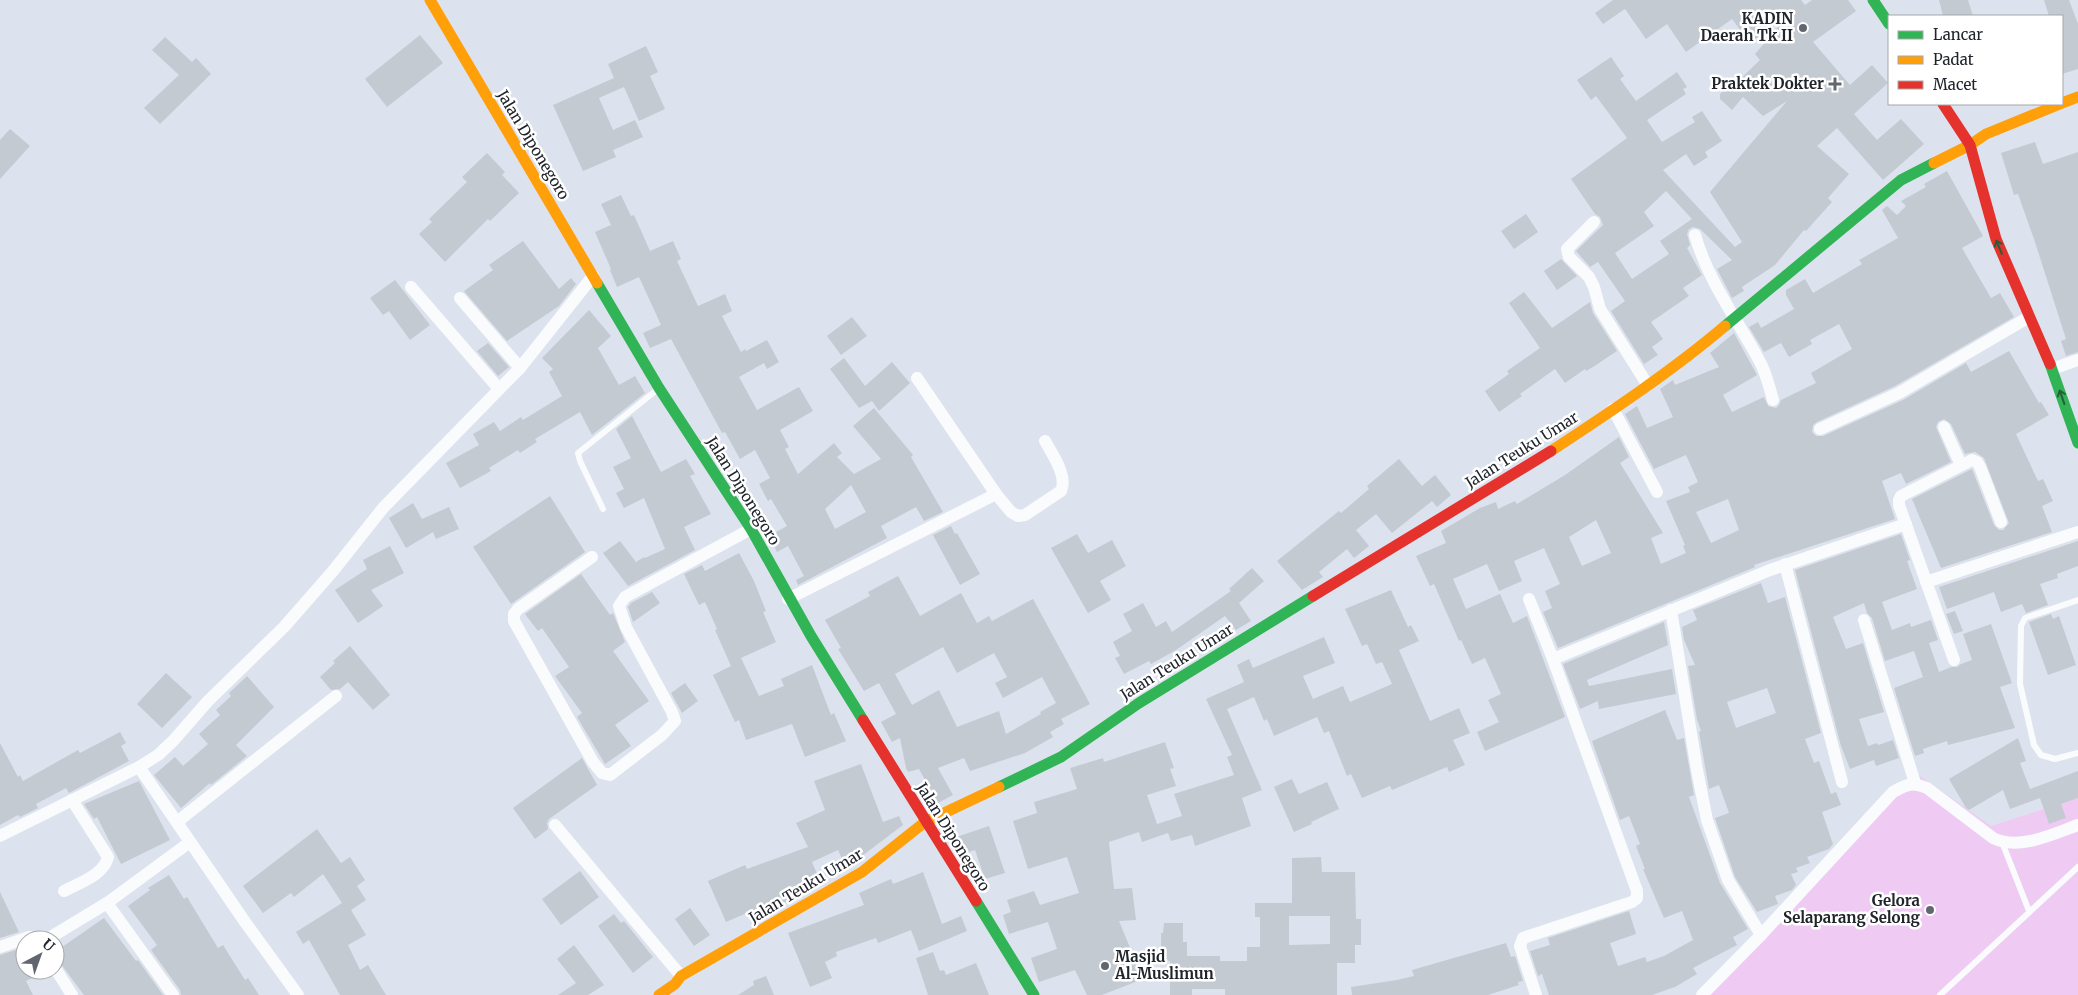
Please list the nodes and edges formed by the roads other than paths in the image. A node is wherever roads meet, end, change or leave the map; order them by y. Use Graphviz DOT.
graph roads {
  1 [pos="430,0"];
  2 [pos="1873,0"];
  3 [pos="1888,22"];
  4 [pos="2078,97"];
  5 [pos="2063,103"];
  6 [pos="1944,105"];
  7 [pos="2058,105"];
  8 [pos="1970,145"];
  9 [pos="1594,222"];
  10 [pos="1696,236"];
  11 [pos="593,276"];
  12 [pos="411,287"];
  13 [pos="460,298"];
  14 [pos="2029,318"];
  15 [pos="1734,319"];
  16 [pos="2078,360"];
  17 [pos="520,368"];
  18 [pos="2052,369"];
  19 [pos="917,378"];
  20 [pos="1647,384"];
  21 [pos="659,388"];
  22 [pos="499,389"];
  23 [pos="1774,400"];
  24 [pos="1613,409"];
  25 [pos="1944,427"];
  26 [pos="1820,429"];
  27 [pos="1045,441"];
  28 [pos="2078,443"];
  29 [pos="1961,465"];
  30 [pos="1657,492"];
  31 [pos="996,494"];
  32 [pos="603,509"];
  33 [pos="2001,522"];
  34 [pos="1906,524"];
  35 [pos="751,529"];
  36 [pos="2078,532"];
  37 [pos="592,557"];
  38 [pos="1785,564"];
  39 [pos="1926,582"];
  40 [pos="788,598"];
  41 [pos="1529,599"];
  42 [pos="2078,600"];
  43 [pos="1671,610"];
  44 [pos="1864,620"];
  45 [pos="1552,659"];
  46 [pos="1954,660"];
  47 [pos="336,696"];
  48 [pos="2078,753"];
  49 [pos="139,767"];
  50 [pos="1842,782"];
  51 [pos="1915,783"];
  52 [pos="72,800"];
  53 [pos="177,822"];
  54 [pos="925,822"];
  55 [pos="2078,824"];
  56 [pos="556,825"];
  57 [pos="0,836"];
  58 [pos="190,842"];
  59 [pos="2002,842"];
  60 [pos="2078,867"];
  61 [pos="64,891"];
  62 [pos="108,903"];
  63 [pos="2029,911"];
  64 [pos="63,930"];
  65 [pos="1761,935"];
  66 [pos="15,942"];
  67 [pos="0,947"];
  68 [pos="681,976"];
  69 [pos="63,980"];
  70 [pos="72,995"];
  71 [pos="173,995"];
  72 [pos="298,995"];
  73 [pos="658,995"];
  74 [pos="1034,995"];
  75 [pos="1536,995"];
  76 [pos="1702,995"];
  77 [pos="1940,995"];
  1 -- 11 [label="street, Jalan Diponegoro"];
  2 -- 3 [label="street"];
  4 -- 5 [label="street, Jalan Teuku Umar"];
  6 -- 8 [label="street"];
  7 -- 8 [label="street, Jalan Teuku Umar"];
  14 -- 8 [label="street, one-way"];
  8 -- 15 [label="street, Jalan Teuku Umar"];
  9 -- 20 [label="street"];
  10 -- 15 [label="street"];
  11 -- 17 [label="street"];
  11 -- 21 [label="street, Jalan Diponegoro"];
  12 -- 22 [label="street"];
  13 -- 17 [label="street"];
  14 -- 18 [label="street"];
  14 -- 26 [label="street"];
  15 -- 20 [label="street, Jalan Teuku Umar"];
  15 -- 23 [label="street"];
  16 -- 18 [label="street"];
  17 -- 22 [label="street"];
  28 -- 18 [label="street, one-way"];
  19 -- 31 [label="street"];
  20 -- 24 [label="street, Jalan Teuku Umar"];
  21 -- 32 [label="lane"];
  21 -- 35 [label="street, Jalan Diponegoro"];
  22 -- 49 [label="street"];
  24 -- 30 [label="street"];
  24 -- 54 [label="street, Jalan Teuku Umar"];
  25 -- 29 [label="street"];
  27 -- 31 [label="street"];
  29 -- 33 [label="street"];
  29 -- 34 [label="street"];
  31 -- 40 [label="street"];
  34 -- 38 [label="street"];
  34 -- 39 [label="street"];
  35 -- 37 [label="street"];
  35 -- 40 [label="street, Jalan Diponegoro"];
  36 -- 39 [label="street"];
  38 -- 43 [label="street"];
  38 -- 50 [label="street"];
  39 -- 46 [label="street"];
  40 -- 54 [label="street, Jalan Diponegoro"];
  41 -- 45 [label="street"];
  42 -- 48 [label="lane"];
  43 -- 45 [label="street"];
  43 -- 65 [label="street"];
  44 -- 51 [label="street"];
  45 -- 75 [label="street"];
  47 -- 53 [label="street"];
  49 -- 52 [label="street"];
  49 -- 53 [label="street"];
  51 -- 59 [label="street"];
  51 -- 65 [label="street"];
  52 -- 57 [label="street"];
  52 -- 61 [label="street"];
  53 -- 58 [label="street"];
  54 -- 68 [label="street, Jalan Teuku Umar"];
  54 -- 74 [label="street, Jalan Diponegoro"];
  55 -- 59 [label="street"];
  56 -- 68 [label="street"];
  58 -- 62 [label="street"];
  58 -- 72 [label="street"];
  59 -- 63 [label="lane"];
  60 -- 63 [label="lane"];
  62 -- 64 [label="street"];
  62 -- 71 [label="street"];
  63 -- 77 [label="lane"];
  65 -- 76 [label="street"];
  66 -- 67 [label="street"];
  68 -- 73 [label="street, Jalan Teuku Umar"];
  69 -- 70 [label="street"];
}
